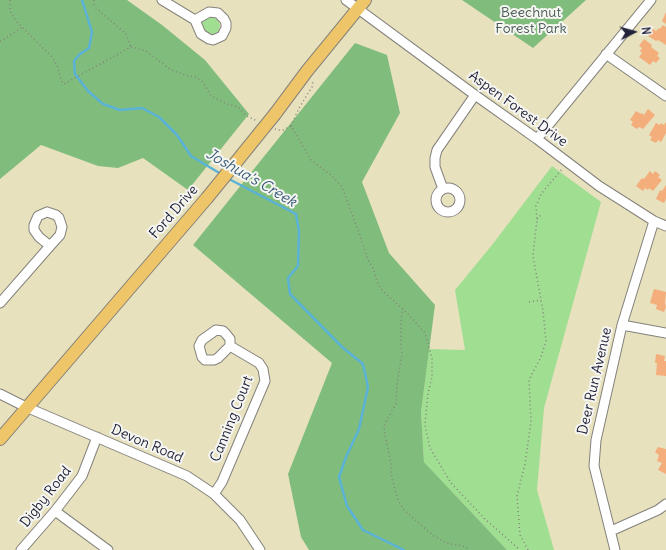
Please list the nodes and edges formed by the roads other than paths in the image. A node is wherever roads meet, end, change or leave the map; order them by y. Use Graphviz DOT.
graph roads {
  1 [pos="162,0"];
  2 [pos="346,0"];
  3 [pos="651,0"];
  4 [pos="361,4"];
  5 [pos="195,20"];
  6 [pos="606,54"];
  7 [pos="475,95"];
  8 [pos="666,96"];
  9 [pos="537,139"];
  10 [pos="443,189"];
  11 [pos="654,221"];
  12 [pos="666,226"];
  13 [pos="50,246"];
  14 [pos="0,303"];
  15 [pos="622,325"];
  16 [pos="666,333"];
  17 [pos="230,346"];
  18 [pos="0,394"];
  19 [pos="26,407"];
  20 [pos="97,437"];
  21 [pos="0,439"];
  22 [pos="214,494"];
  23 [pos="666,504"];
  24 [pos="55,511"];
  25 [pos="611,531"];
  26 [pos="21,550"];
  27 [pos="108,550"];
  28 [pos="260,550"];
  29 [pos="615,550"];
  1 -- 5 [label="street"];
  2 -- 4 [label="street, Aspen Forest Drive"];
  3 -- 6 [label="street"];
  4 -- 7 [label="street, Aspen Forest Drive"];
  4 -- 19 [label="main road, Ford Drive, bridge"];
  6 -- 8 [label="street"];
  6 -- 9 [label="street"];
  7 -- 9 [label="street, Aspen Forest Drive"];
  7 -- 10 [label="street"];
  9 -- 11 [label="street, Aspen Forest Drive"];
  11 -- 12 [label="street, Aspen Forest Drive"];
  11 -- 15 [label="street, Deer Run Avenue"];
  13 -- 14 [label="street"];
  15 -- 16 [label="street"];
  15 -- 25 [label="street, Deer Run Avenue"];
  17 -- 22 [label="street, Canning Court"];
  18 -- 19 [label="street, Devon Road"];
  19 -- 20 [label="street, Devon Road"];
  19 -- 21 [label="main road, Ford Drive"];
  20 -- 22 [label="street, Devon Road"];
  20 -- 24 [label="street, Digby Road"];
  22 -- 28 [label="street, Devon Road"];
  23 -- 25 [label="street"];
  24 -- 26 [label="street, Digby Road"];
  24 -- 27 [label="street"];
  25 -- 29 [label="street, Deer Run Avenue"];
}
